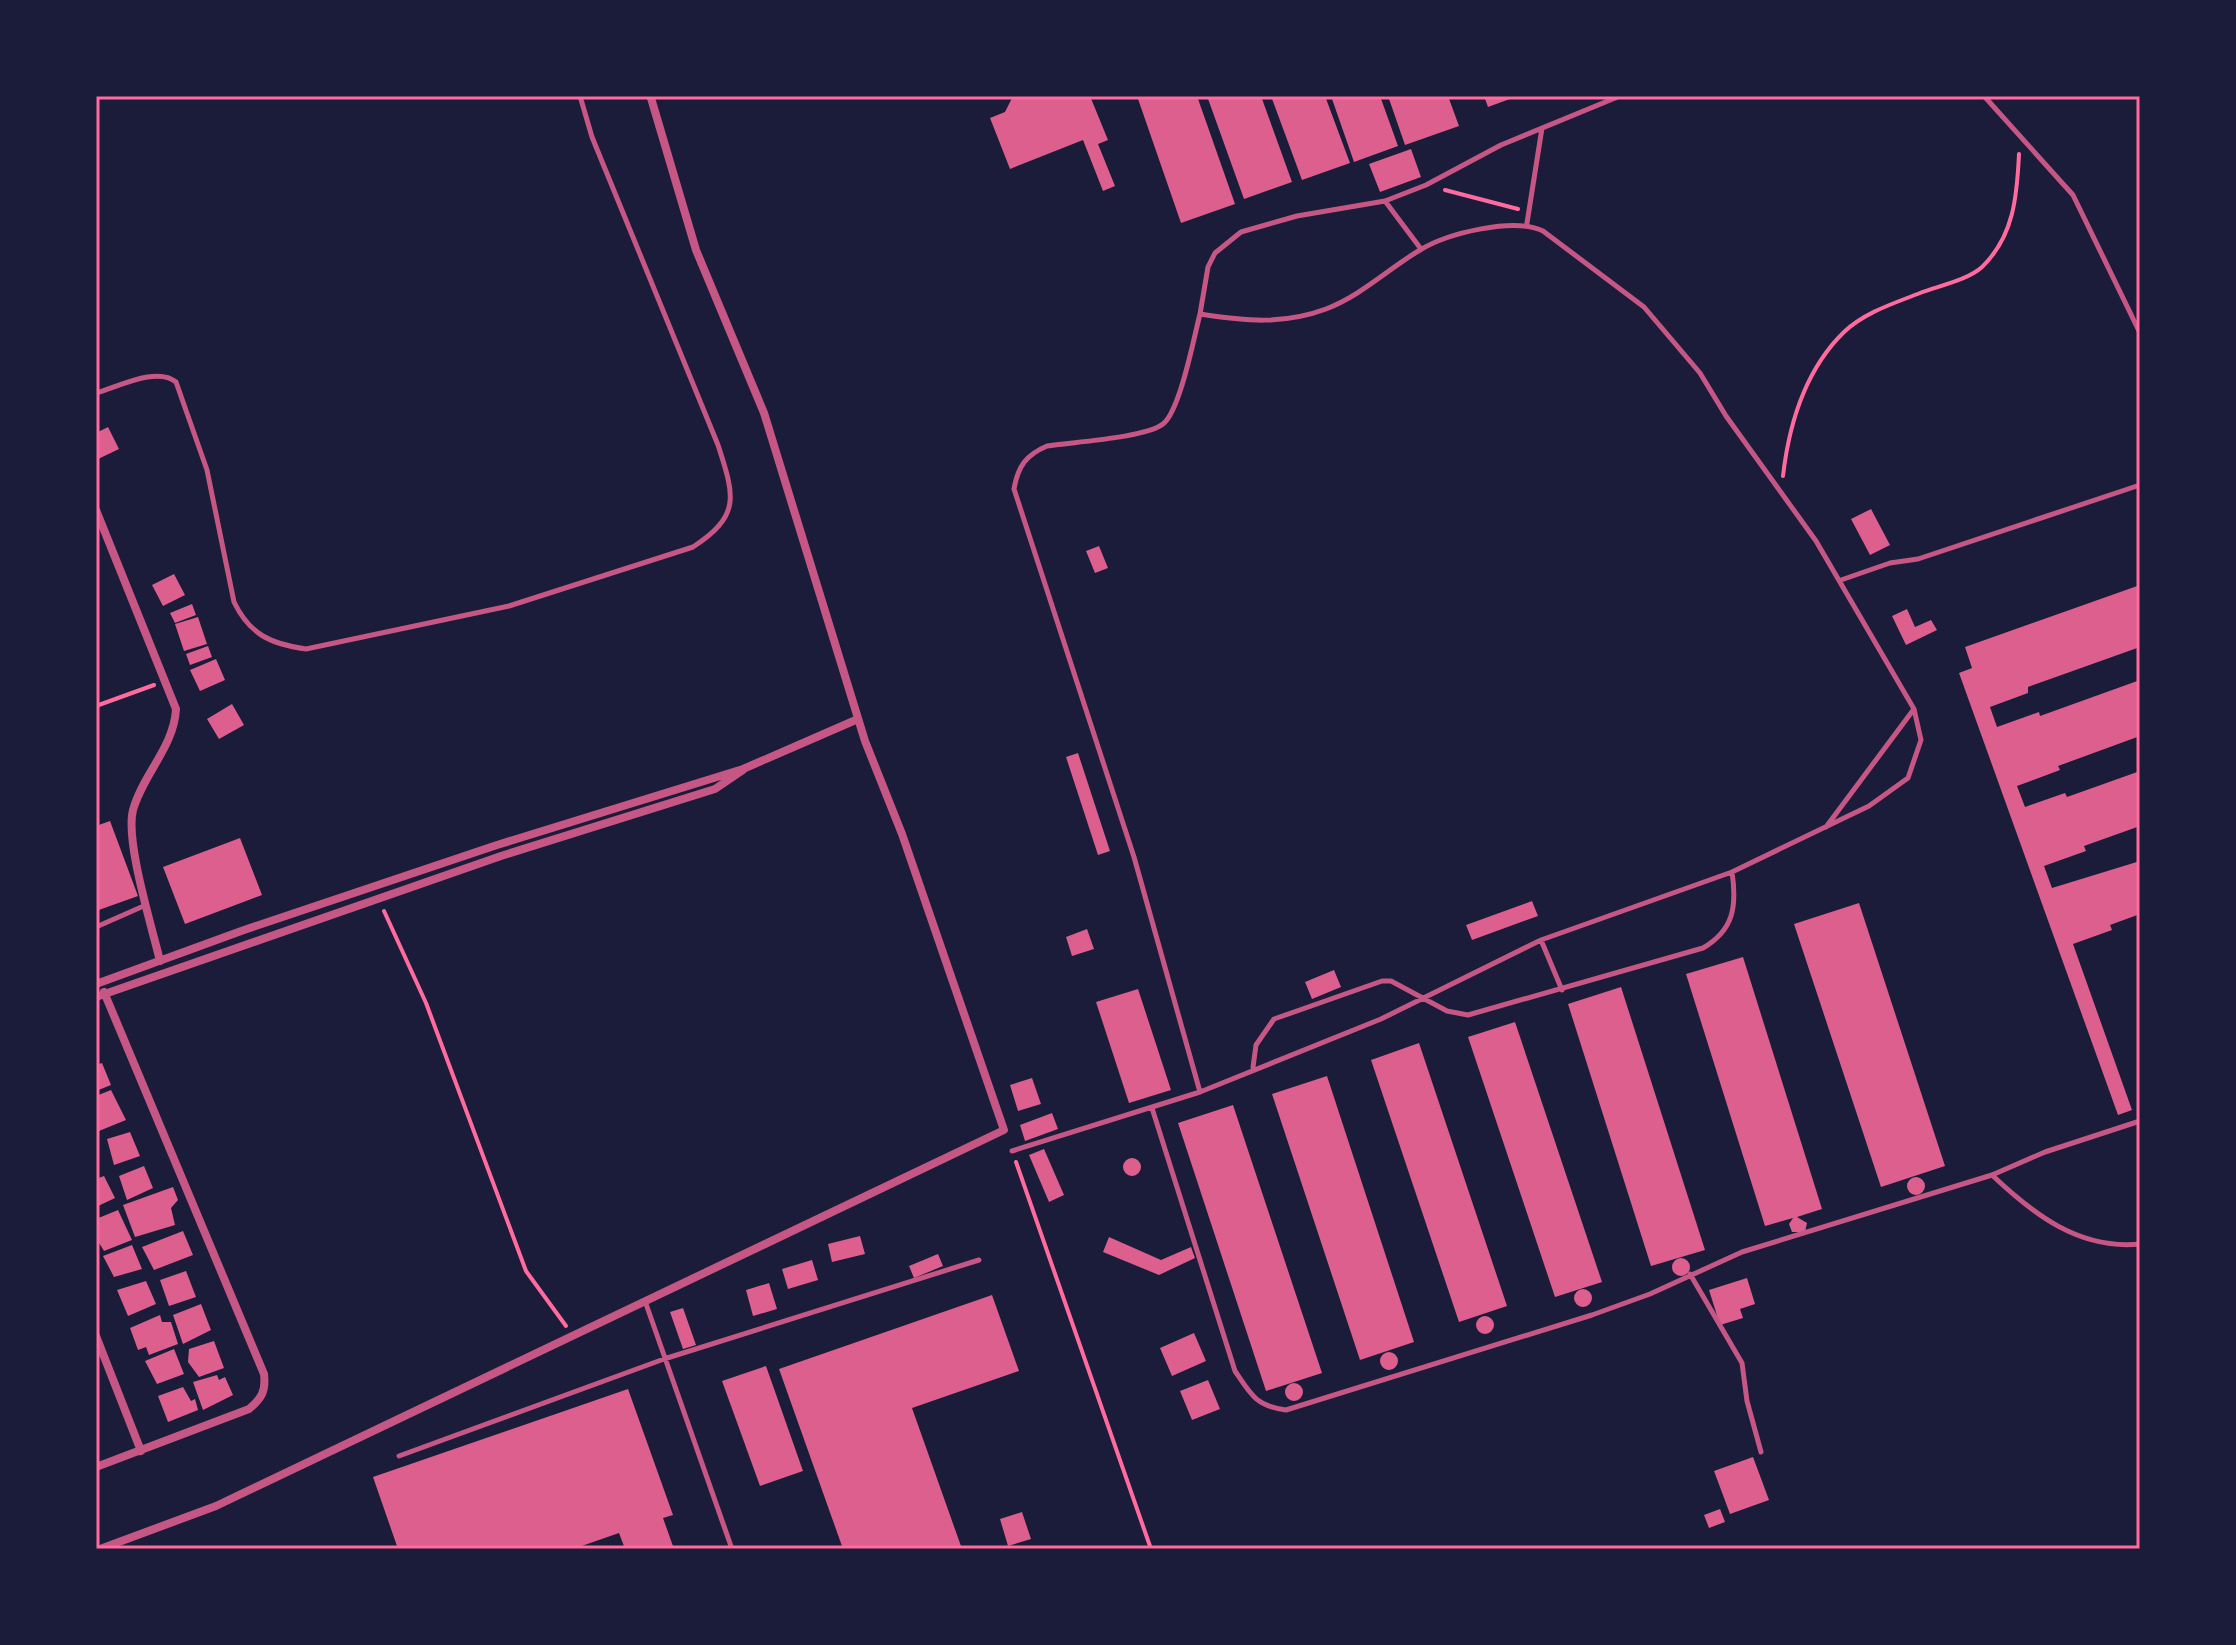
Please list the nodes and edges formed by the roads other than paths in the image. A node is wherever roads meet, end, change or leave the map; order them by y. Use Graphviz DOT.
graph roads {
  1 [pos="580,96"];
  2 [pos="1620,96"];
  3 [pos="1984,96"];
  4 [pos="651,98"];
  5 [pos="1542,128"];
  6 [pos="1385,201"];
  7 [pos="1527,223"];
  8 [pos="1421,249"];
  9 [pos="1200,314"];
  10 [pos="2140,333"];
  11 [pos="96,393"];
  12 [pos="2140,485"];
  13 [pos="96,510"];
  14 [pos="1841,580"];
  15 [pos="1914,709"];
  16 [pos="858,719"];
  17 [pos="743,769"];
  18 [pos="626,806"];
  19 [pos="629,817"];
  20 [pos="1825,828"];
  21 [pos="497,845"];
  22 [pos="501,856"];
  23 [pos="1732,872"];
  24 [pos="376,893"];
  25 [pos="147,904"];
  26 [pos="96,927"];
  27 [pos="244,930"];
  28 [pos="1541,940"];
  29 [pos="248,943"];
  30 [pos="160,961"];
  31 [pos="98,983"];
  32 [pos="1562,990"];
  33 [pos="100,996"];
  34 [pos="1423,999"];
  35 [pos="1253,1068"];
  36 [pos="1200,1092"];
  37 [pos="1152,1108"];
  38 [pos="2140,1121"];
  39 [pos="1012,1151"];
  40 [pos="1992,1175"];
  41 [pos="2140,1244"];
  42 [pos="979,1260"];
  43 [pos="1690,1274"];
  44 [pos="645,1299"];
  45 [pos="96,1336"];
  46 [pos="664,1359"];
  47 [pos="141,1451"];
  48 [pos="1761,1452"];
  49 [pos="399,1456"];
  50 [pos="96,1467"];
  51 [pos="100,1549"];
  52 [pos="732,1549"];
  1 -- 11 [label="lane"];
  2 -- 5 [label="lane"];
  3 -- 10 [label="lane"];
  4 -- 16 [label="street"];
  5 -- 6 [label="lane"];
  5 -- 7 [label="lane"];
  6 -- 8 [label="lane"];
  6 -- 9 [label="lane"];
  7 -- 8 [label="lane"];
  7 -- 14 [label="lane"];
  8 -- 9 [label="lane"];
  9 -- 36 [label="lane"];
  12 -- 14 [label="lane"];
  13 -- 25 [label="street"];
  14 -- 15 [label="lane"];
  15 -- 20 [label="lane"];
  15 -- 20 [label="lane"];
  16 -- 17 [label="street"];
  16 -- 44 [label="street"];
  17 -- 18 [label="street"];
  17 -- 19 [label="street"];
  18 -- 19 [label="street"];
  18 -- 21 [label="street"];
  19 -- 22 [label="street"];
  20 -- 23 [label="lane"];
  21 -- 22 [label="street"];
  21 -- 24 [label="street"];
  22 -- 24 [label="street"];
  23 -- 28 [label="lane"];
  23 -- 32 [label="lane"];
  24 -- 27 [label="street"];
  24 -- 29 [label="street"];
  25 -- 26 [label="lane"];
  25 -- 30 [label="street"];
  27 -- 29 [label="street"];
  27 -- 30 [label="street"];
  28 -- 32 [label="lane"];
  28 -- 34 [label="lane"];
  29 -- 33 [label="street"];
  30 -- 31 [label="street"];
  31 -- 33 [label="street"];
  32 -- 34 [label="lane"];
  33 -- 47 [label="street"];
  34 -- 35 [label="lane"];
  34 -- 35 [label="lane"];
  35 -- 36 [label="lane"];
  36 -- 37 [label="lane"];
  37 -- 39 [label="lane"];
  37 -- 43 [label="lane"];
  38 -- 40 [label="lane"];
  40 -- 41 [label="lane"];
  40 -- 43 [label="lane"];
  42 -- 46 [label="lane"];
  43 -- 48 [label="lane"];
  44 -- 46 [label="lane"];
  44 -- 51 [label="street"];
  45 -- 47 [label="street"];
  46 -- 49 [label="lane"];
  46 -- 52 [label="lane"];
  47 -- 50 [label="street"];
}
